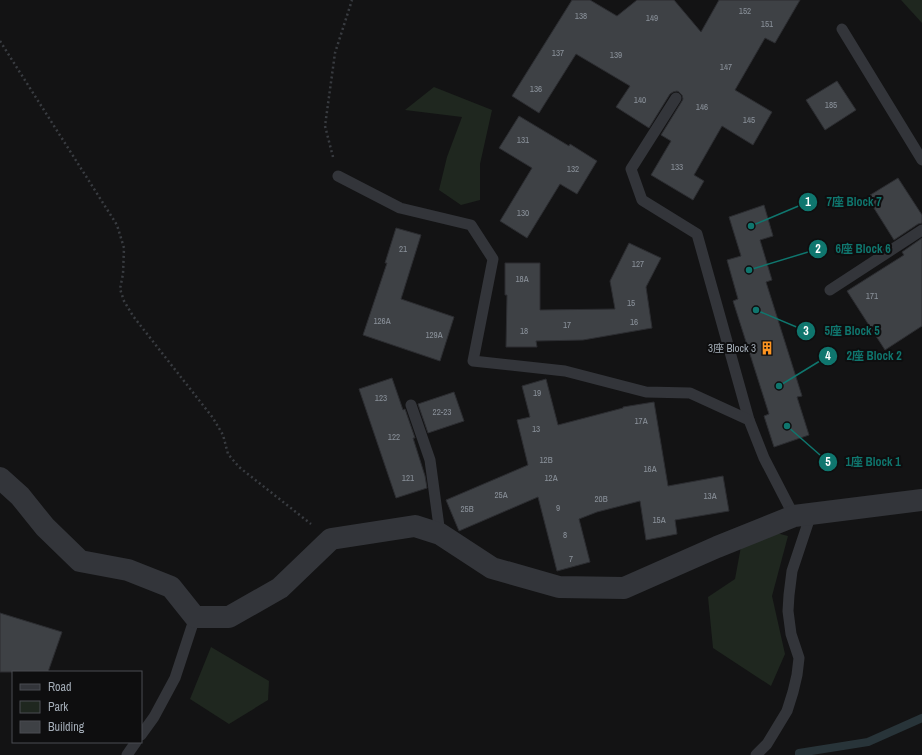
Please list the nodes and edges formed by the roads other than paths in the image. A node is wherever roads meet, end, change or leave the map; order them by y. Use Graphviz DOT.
graph roads {
  1 [pos="842,29"];
  2 [pos="676,98"];
  3 [pos="922,160"];
  4 [pos="338,176"];
  5 [pos="922,230"];
  6 [pos="830,290"];
  7 [pos="411,405"];
  8 [pos="749,420"];
  9 [pos="0,478"];
  10 [pos="922,500"];
  11 [pos="802,515"];
  12 [pos="440,534"];
  13 [pos="195,617"];
  14 [pos="142,734"];
  15 [pos="135,743"];
  16 [pos="128,755"];
  17 [pos="756,755"];
  1 -- 3 [label="lane"];
  2 -- 8 [label="lane"];
  4 -- 8 [label="lane"];
  5 -- 6 [label="lane"];
  7 -- 12 [label="lane"];
  8 -- 11 [label="lane"];
  9 -- 13 [label="street"];
  10 -- 11 [label="street"];
  11 -- 12 [label="street"];
  11 -- 17 [label="lane"];
  12 -- 13 [label="street"];
  13 -- 14 [label="lane"];
  15 -- 16 [label="lane"];
}
